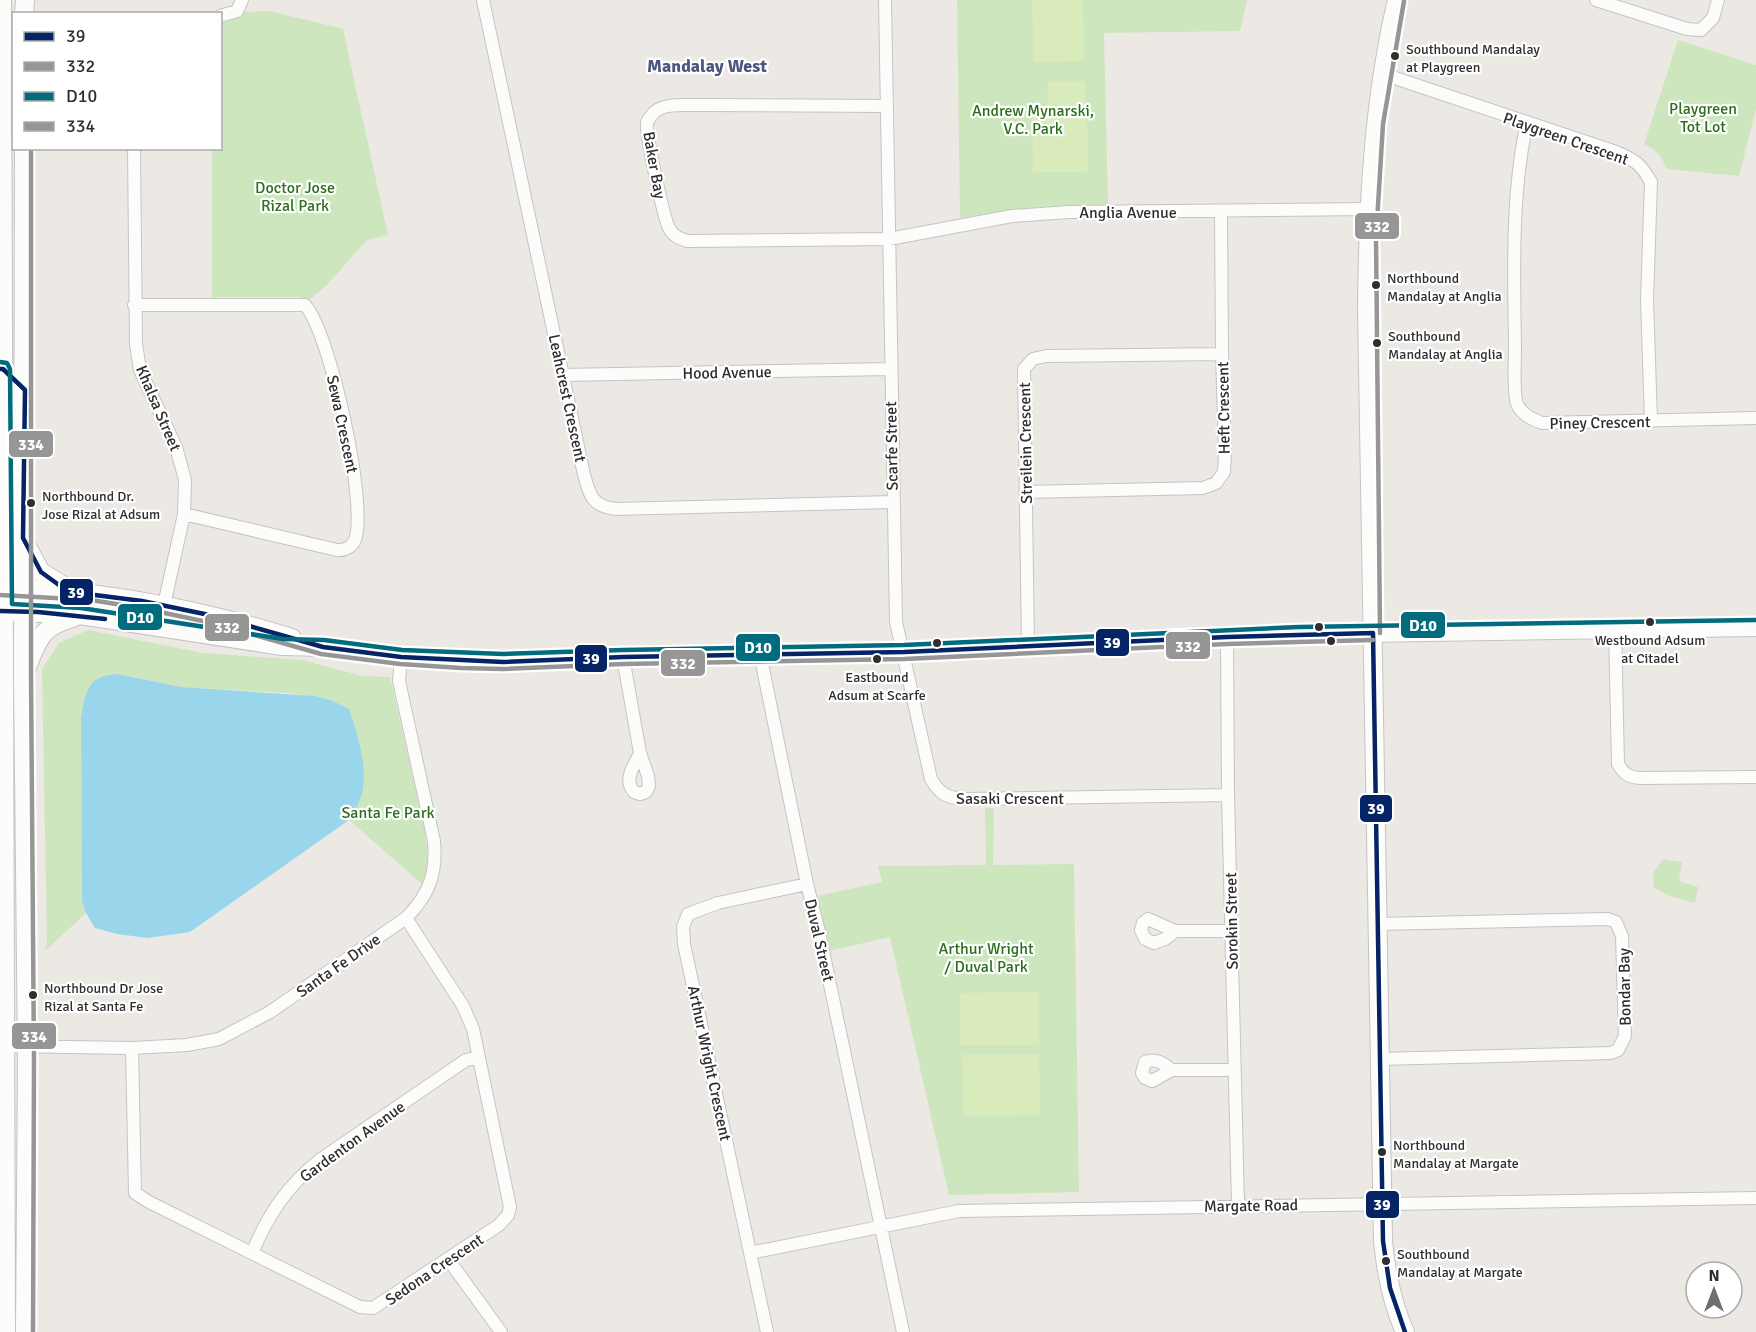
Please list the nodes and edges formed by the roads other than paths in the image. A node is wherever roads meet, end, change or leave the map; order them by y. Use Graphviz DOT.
graph roads {
  1 [pos="2,0"];
  2 [pos="242,0"];
  3 [pos="483,0"];
  4 [pos="885,0"];
  5 [pos="1397,0"];
  6 [pos="1596,0"];
  7 [pos="1718,0"];
  8 [pos="222,15"];
  9 [pos="5,52"];
  10 [pos="1383,74"];
  11 [pos="886,106"];
  12 [pos="1527,123"];
  13 [pos="24,150"];
  14 [pos="134,150"];
  15 [pos="1369,209"];
  16 [pos="1221,211"];
  17 [pos="889,239"];
  18 [pos="134,305"];
  19 [pos="1222,354"];
  20 [pos="2,369"];
  21 [pos="891,369"];
  22 [pos="563,375"];
  23 [pos="25,390"];
  24 [pos="1756,418"];
  25 [pos="1651,421"];
  26 [pos="1026,492"];
  27 [pos="892,502"];
  28 [pos="184,513"];
  29 [pos="23,538"];
  30 [pos="9,588"];
  31 [pos="78,593"];
  32 [pos="163,605"];
  33 [pos="9,611"];
  34 [pos="80,615"];
  35 [pos="1756,627"];
  36 [pos="159,628"];
  37 [pos="1615,629"];
  38 [pos="1373,633"];
  39 [pos="1227,637"];
  40 [pos="1028,646"];
  41 [pos="323,647"];
  42 [pos="904,652"];
  43 [pos="760,654"];
  44 [pos="401,657"];
  45 [pos="623,657"];
  46 [pos="23,676"];
  47 [pos="640,753"];
  48 [pos="1756,777"];
  49 [pos="1228,795"];
  50 [pos="807,884"];
  51 [pos="406,918"];
  52 [pos="1378,924"];
  53 [pos="1175,931"];
  54 [pos="1231,931"];
  55 [pos="4,1046"];
  56 [pos="26,1046"];
  57 [pos="132,1048"];
  58 [pos="479,1057"];
  59 [pos="1379,1059"];
  60 [pos="1172,1070"];
  61 [pos="1233,1070"];
  62 [pos="1756,1198"];
  63 [pos="1382,1204"];
  64 [pos="1238,1205"];
  65 [pos="881,1226"];
  66 [pos="252,1253"];
  67 [pos="750,1253"];
  68 [pos="448,1259"];
  69 [pos="6,1332"];
  70 [pos="25,1332"];
  71 [pos="501,1332"];
  72 [pos="767,1332"];
  73 [pos="903,1332"];
  74 [pos="1405,1332"];
  1 -- 9 [label="street"];
  2 -- 8 [label="street"];
  3 -- 22 [label="street, Leahcrest Crescent"];
  4 -- 11 [label="street"];
  5 -- 10 [label="street"];
  6 -- 7 [label="street"];
  9 -- 20 [label="street"];
  10 -- 12 [label="street, Playgreen Crescent"];
  10 -- 15 [label="street"];
  11 -- 17 [label="street"];
  11 -- 17 [label="street, Baker Bay"];
  12 -- 25 [label="street, Playgreen Crescent"];
  12 -- 25 [label="street, Piney Crescent"];
  13 -- 23 [label="street"];
  14 -- 18 [label="street, Khalsa Street"];
  15 -- 16 [label="street, Anglia Avenue"];
  15 -- 38 [label="street"];
  16 -- 17 [label="street, Anglia Avenue"];
  16 -- 19 [label="street, Heft Crescent"];
  17 -- 21 [label="street, Scarfe Street"];
  18 -- 28 [label="street, Khalsa Street"];
  18 -- 28 [label="street, Sewa Crescent"];
  19 -- 26 [label="street, Heft Crescent"];
  19 -- 26 [label="street, Streilein Crescent"];
  20 -- 23 [label="street"];
  20 -- 30 [label="street"];
  21 -- 22 [label="street, Hood Avenue"];
  21 -- 27 [label="street, Scarfe Street"];
  22 -- 27 [label="street, Leahcrest Crescent"];
  23 -- 29 [label="street"];
  24 -- 25 [label="street, Piney Crescent"];
  26 -- 40 [label="street, Streilein Crescent"];
  27 -- 42 [label="street, Scarfe Street"];
  28 -- 32 [label="street, Khalsa Street"];
  29 -- 30 [label="street"];
  29 -- 31 [label="street"];
  30 -- 31 [label="street"];
  30 -- 33 [label="street"];
  31 -- 32 [label="street"];
  32 -- 36 [label="street, Khalsa Street"];
  32 -- 41 [label="street"];
  33 -- 34 [label="street"];
  33 -- 46 [label="street"];
  33 -- 55 [label="street"];
  34 -- 36 [label="street"];
  34 -- 46 [label="street"];
  35 -- 37 [label="street"];
  36 -- 41 [label="street"];
  37 -- 38 [label="street"];
  37 -- 48 [label="street"];
  38 -- 39 [label="street"];
  38 -- 52 [label="street"];
  39 -- 40 [label="street"];
  39 -- 49 [label="street, Sorokin Street"];
  40 -- 42 [label="street"];
  41 -- 44 [label="street"];
  42 -- 43 [label="street"];
  42 -- 49 [label="street, Sasaki Crescent"];
  43 -- 45 [label="street"];
  43 -- 50 [label="street, Duval Street"];
  44 -- 45 [label="street"];
  44 -- 51 [label="street, Santa Fe Drive"];
  45 -- 47 [label="street"];
  46 -- 56 [label="street"];
  49 -- 54 [label="street, Sorokin Street"];
  50 -- 65 [label="street, Duval Street"];
  50 -- 67 [label="street, Arthur Wright Crescent"];
  51 -- 57 [label="street, Santa Fe Drive"];
  51 -- 58 [label="street, Sedona Crescent"];
  52 -- 59 [label="street"];
  52 -- 59 [label="street, Bondar Bay"];
  53 -- 54 [label="street"];
  54 -- 61 [label="street, Sorokin Street"];
  55 -- 56 [label="street, Santa Fe Drive"];
  55 -- 69 [label="street"];
  56 -- 57 [label="street, Santa Fe Drive"];
  56 -- 70 [label="street"];
  57 -- 66 [label="street, Sedona Crescent"];
  58 -- 66 [label="street, Gardenton Avenue"];
  58 -- 68 [label="street, Sedona Crescent"];
  59 -- 63 [label="street"];
  60 -- 61 [label="street"];
  61 -- 64 [label="street, Sorokin Street"];
  62 -- 63 [label="street, Margate Road"];
  63 -- 64 [label="street, Margate Road"];
  63 -- 74 [label="street"];
  64 -- 65 [label="street, Margate Road"];
  65 -- 67 [label="street, Margate Road"];
  65 -- 73 [label="street"];
  66 -- 68 [label="street, Sedona Crescent"];
  67 -- 72 [label="street, Arthur Wright Crescent"];
  68 -- 71 [label="street"];
}
